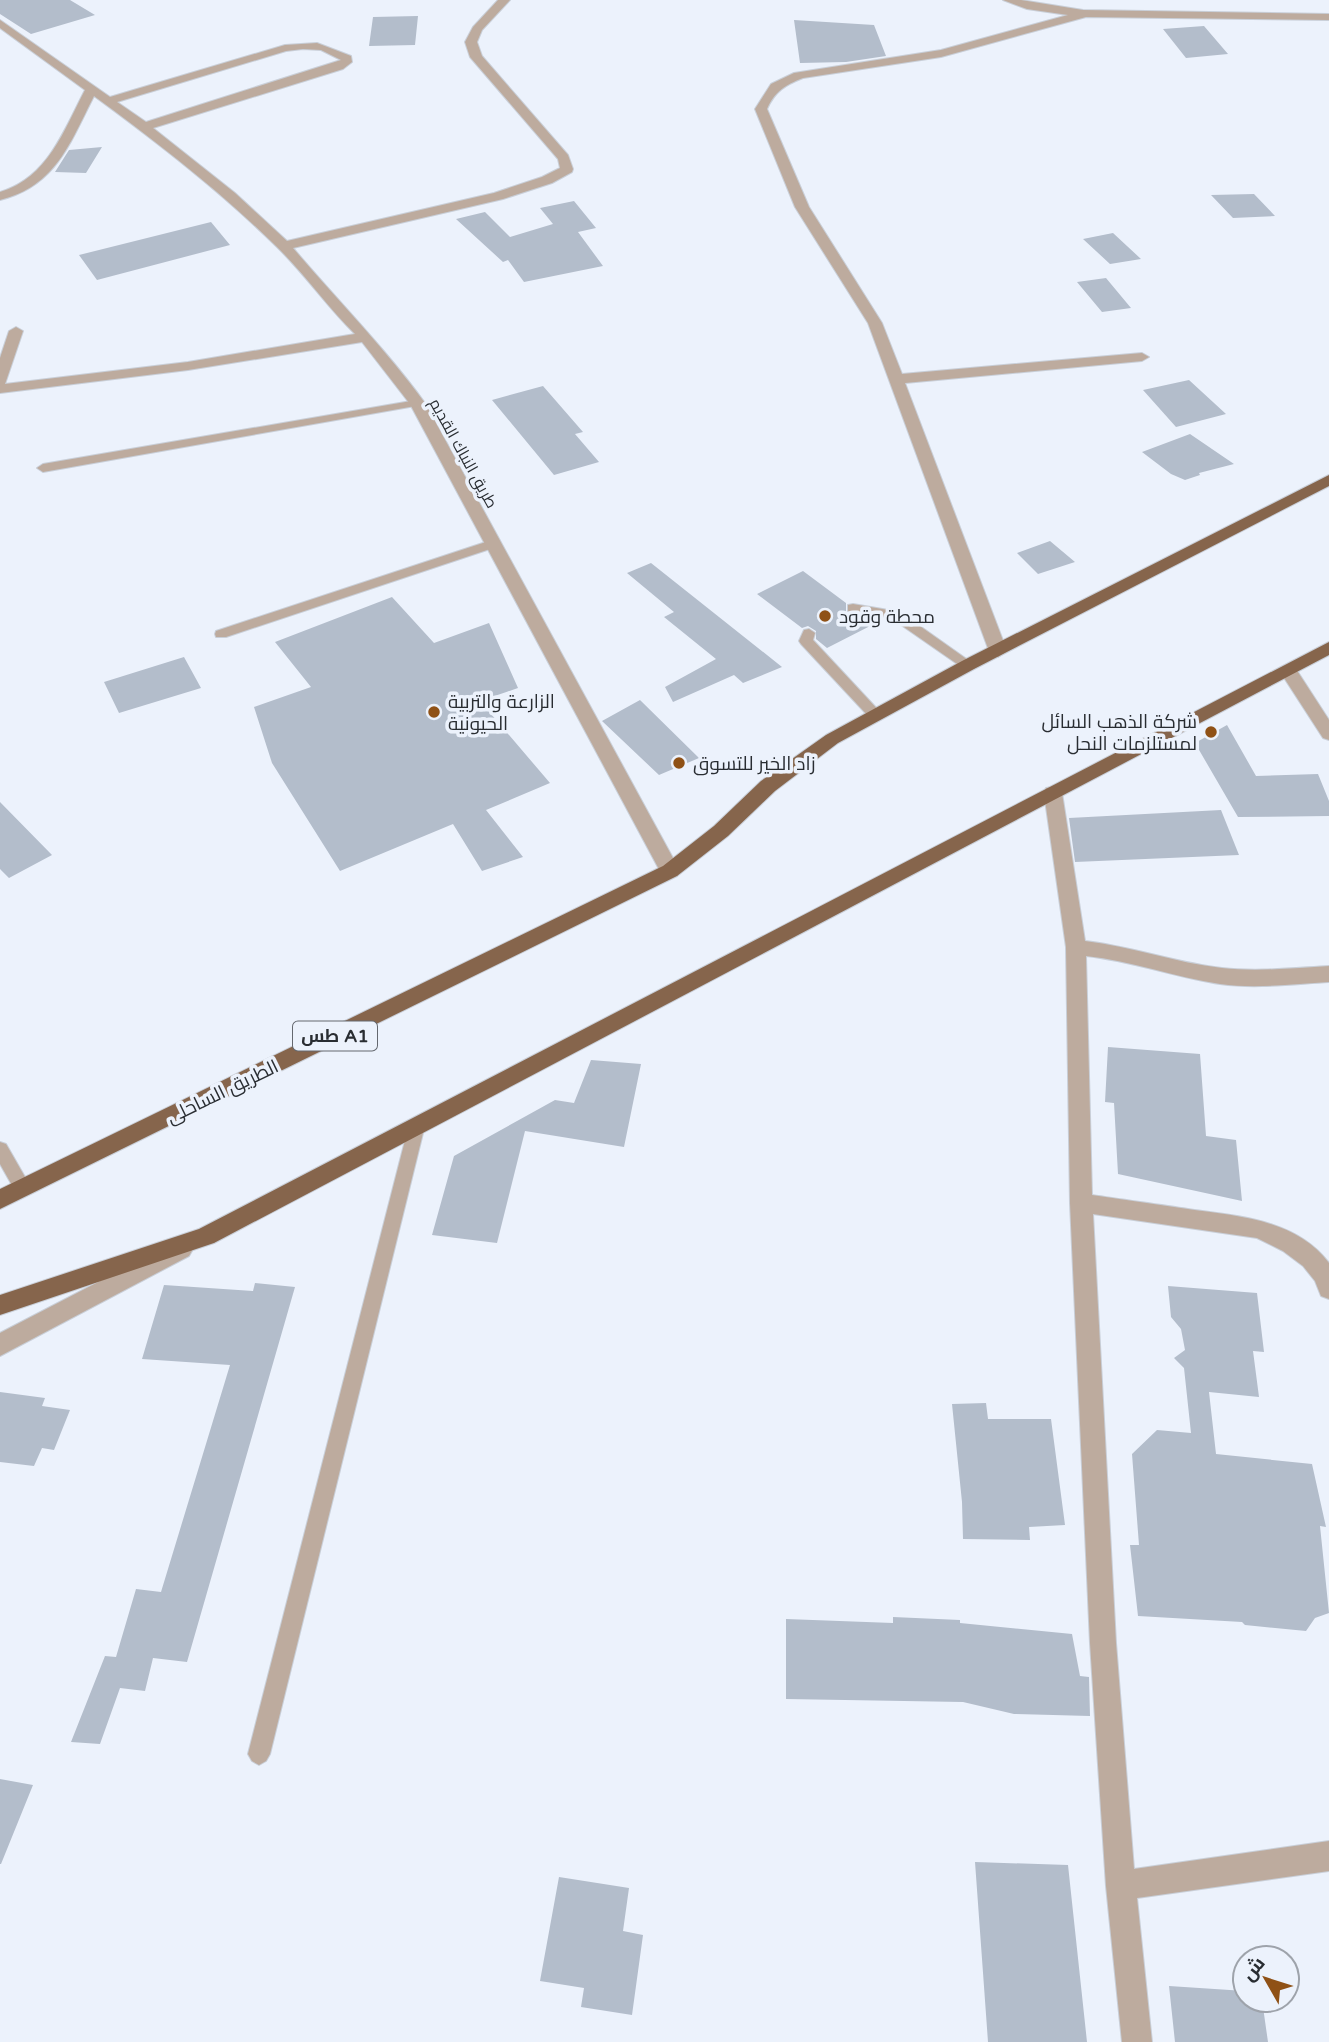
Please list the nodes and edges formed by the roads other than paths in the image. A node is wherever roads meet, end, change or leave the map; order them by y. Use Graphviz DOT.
graph roads {
  1 [pos="504,0"];
  2 [pos="1009,0"];
  3 [pos="1137,0"];
  4 [pos="1081,15"];
  5 [pos="1155,15"];
  6 [pos="1329,17"];
  7 [pos="0,23"];
  8 [pos="92,88"];
  9 [pos="108,101"];
  10 [pos="144,127"];
  11 [pos="0,196"];
  12 [pos="284,246"];
  13 [pos="16,331"];
  14 [pos="366,337"];
  15 [pos="1142,357"];
  16 [pos="897,379"];
  17 [pos="0,381"];
  18 [pos="0,389"];
  19 [pos="417,403"];
  20 [pos="43,468"];
  21 [pos="1329,480"];
  22 [pos="495,543"];
  23 [pos="853,608"];
  24 [pos="809,633"];
  25 [pos="221,634"];
  26 [pos="1329,648"];
  27 [pos="998,651"];
  28 [pos="968,666"];
  29 [pos="1288,670"];
  30 [pos="876,716"];
  31 [pos="1329,734"];
  32 [pos="1053,793"];
  33 [pos="670,872"];
  34 [pos="1076,947"];
  35 [pos="1329,974"];
  36 [pos="417,1125"];
  37 [pos="0,1149"];
  38 [pos="23,1189"];
  39 [pos="0,1200"];
  40 [pos="1081,1203"];
  41 [pos="206,1236"];
  42 [pos="1329,1289"];
  43 [pos="0,1305"];
  44 [pos="0,1345"];
  45 [pos="259,1754"];
  46 [pos="1329,1856"];
  47 [pos="1121,1886"];
  48 [pos="1137,2042"];
  1 -- 12 [label="street"];
  2 -- 4 [label="street"];
  3 -- 5 [label="street"];
  4 -- 5 [label="street"];
  4 -- 16 [label="street"];
  5 -- 6 [label="street"];
  7 -- 8 [label="street, طريق النباك القديم"];
  8 -- 9 [label="street, طريق النباك القديم"];
  8 -- 11 [label="street"];
  9 -- 10 [label="street, طريق النباك القديم"];
  9 -- 10 [label="street"];
  10 -- 12 [label="street, طريق النباك القديم"];
  12 -- 14 [label="street, طريق النباك القديم"];
  13 -- 17 [label="street"];
  14 -- 18 [label="street"];
  14 -- 19 [label="street, طريق النباك القديم"];
  15 -- 16 [label="street"];
  16 -- 27 [label="street"];
  19 -- 20 [label="lane"];
  19 -- 22 [label="street, طريق النباك القديم"];
  21 -- 27 [label="highway, الطريق الساحلى"];
  22 -- 25 [label="lane"];
  22 -- 33 [label="street, طريق النباك القديم"];
  23 -- 28 [label="lane"];
  24 -- 30 [label="lane"];
  26 -- 29 [label="highway"];
  27 -- 28 [label="highway, الطريق الساحلى"];
  28 -- 30 [label="highway, الطريق الساحلى"];
  29 -- 31 [label="street"];
  29 -- 32 [label="highway"];
  30 -- 33 [label="highway, الطريق الساحلى"];
  32 -- 34 [label="street"];
  32 -- 36 [label="highway"];
  33 -- 38 [label="highway, الطريق الساحلى / طس A1"];
  34 -- 35 [label="street"];
  34 -- 40 [label="street"];
  36 -- 41 [label="highway"];
  36 -- 45 [label="lane"];
  37 -- 38 [label="lane"];
  38 -- 39 [label="highway, الطريق الساحلى / طس A1"];
  40 -- 42 [label="street"];
  40 -- 47 [label="street"];
  41 -- 43 [label="highway"];
  41 -- 44 [label="street"];
  46 -- 47 [label="street"];
  47 -- 48 [label="street"];
}
